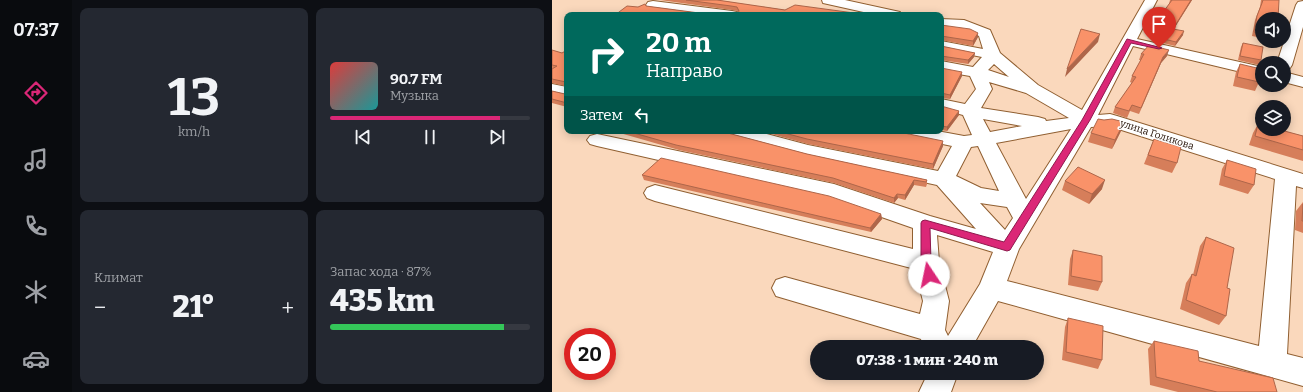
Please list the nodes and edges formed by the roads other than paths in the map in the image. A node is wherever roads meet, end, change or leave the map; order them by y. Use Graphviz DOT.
graph roads {
  1 [pos="828,0"];
  2 [pos="1151,0"];
  3 [pos="653,5"];
  4 [pos="1303,5"];
  5 [pos="708,12"];
  6 [pos="882,12"];
  7 [pos="944,23"];
  8 [pos="1129,41"];
  9 [pos="944,47"];
  10 [pos="993,55"];
  11 [pos="1287,56"];
  12 [pos="944,66"];
  13 [pos="1255,70"];
  14 [pos="977,72"];
  15 [pos="1291,79"];
  16 [pos="1303,82"];
  17 [pos="552,89"];
  18 [pos="564,91"];
  19 [pos="1042,94"];
  20 [pos="944,105"];
  21 [pos="970,111"];
  22 [pos="1086,120"];
  23 [pos="1051,126"];
  24 [pos="744,134"];
  25 [pos="928,134"];
  26 [pos="597,140"];
  27 [pos="974,141"];
  28 [pos="944,179"];
  29 [pos="1295,179"];
  30 [pos="655,193"];
  31 [pos="1020,210"];
  32 [pos="925,223"];
  33 [pos="1007,247"];
  34 [pos="926,262"];
  35 [pos="785,288"];
  36 [pos="991,288"];
  37 [pos="935,339"];
  38 [pos="961,340"];
  39 [pos="1272,363"];
  40 [pos="1303,372"];
  41 [pos="940,380"];
  42 [pos="935,392"];
  1 -- 6 [label="street"];
  2 -- 8 [label="street"];
  3 -- 5 [label="street"];
  4 -- 11 [label="street"];
  7 -- 10 [label="street"];
  8 -- 13 [label="street"];
  8 -- 22 [label="street"];
  9 -- 10 [label="street"];
  10 -- 14 [label="street"];
  10 -- 19 [label="street"];
  12 -- 14 [label="street"];
  14 -- 19 [label="street"];
  14 -- 21 [label="street"];
  15 -- 16 [label="street"];
  17 -- 18 [label="street"];
  19 -- 22 [label="street"];
  20 -- 21 [label="street"];
  21 -- 23 [label="street"];
  21 -- 27 [label="street"];
  22 -- 23 [label="street, улица Голикова"];
  22 -- 29 [label="street, улица Голикова"];
  22 -- 31 [label="street"];
  23 -- 27 [label="street, улица Голикова"];
  24 -- 28 [label="street"];
  25 -- 27 [label="street"];
  26 -- 32 [label="street"];
  27 -- 28 [label="street"];
  27 -- 31 [label="street"];
  28 -- 31 [label="street"];
  28 -- 33 [label="street"];
  29 -- 39 [label="street"];
  30 -- 34 [label="street"];
  31 -- 33 [label="street"];
  32 -- 33 [label="street"];
  32 -- 34 [label="street"];
  33 -- 36 [label="street"];
  34 -- 37 [label="street"];
  35 -- 37 [label="street"];
  36 -- 38 [label="street"];
  36 -- 39 [label="street"];
  39 -- 40 [label="street"];
  41 -- 42 [label="street"];
}
